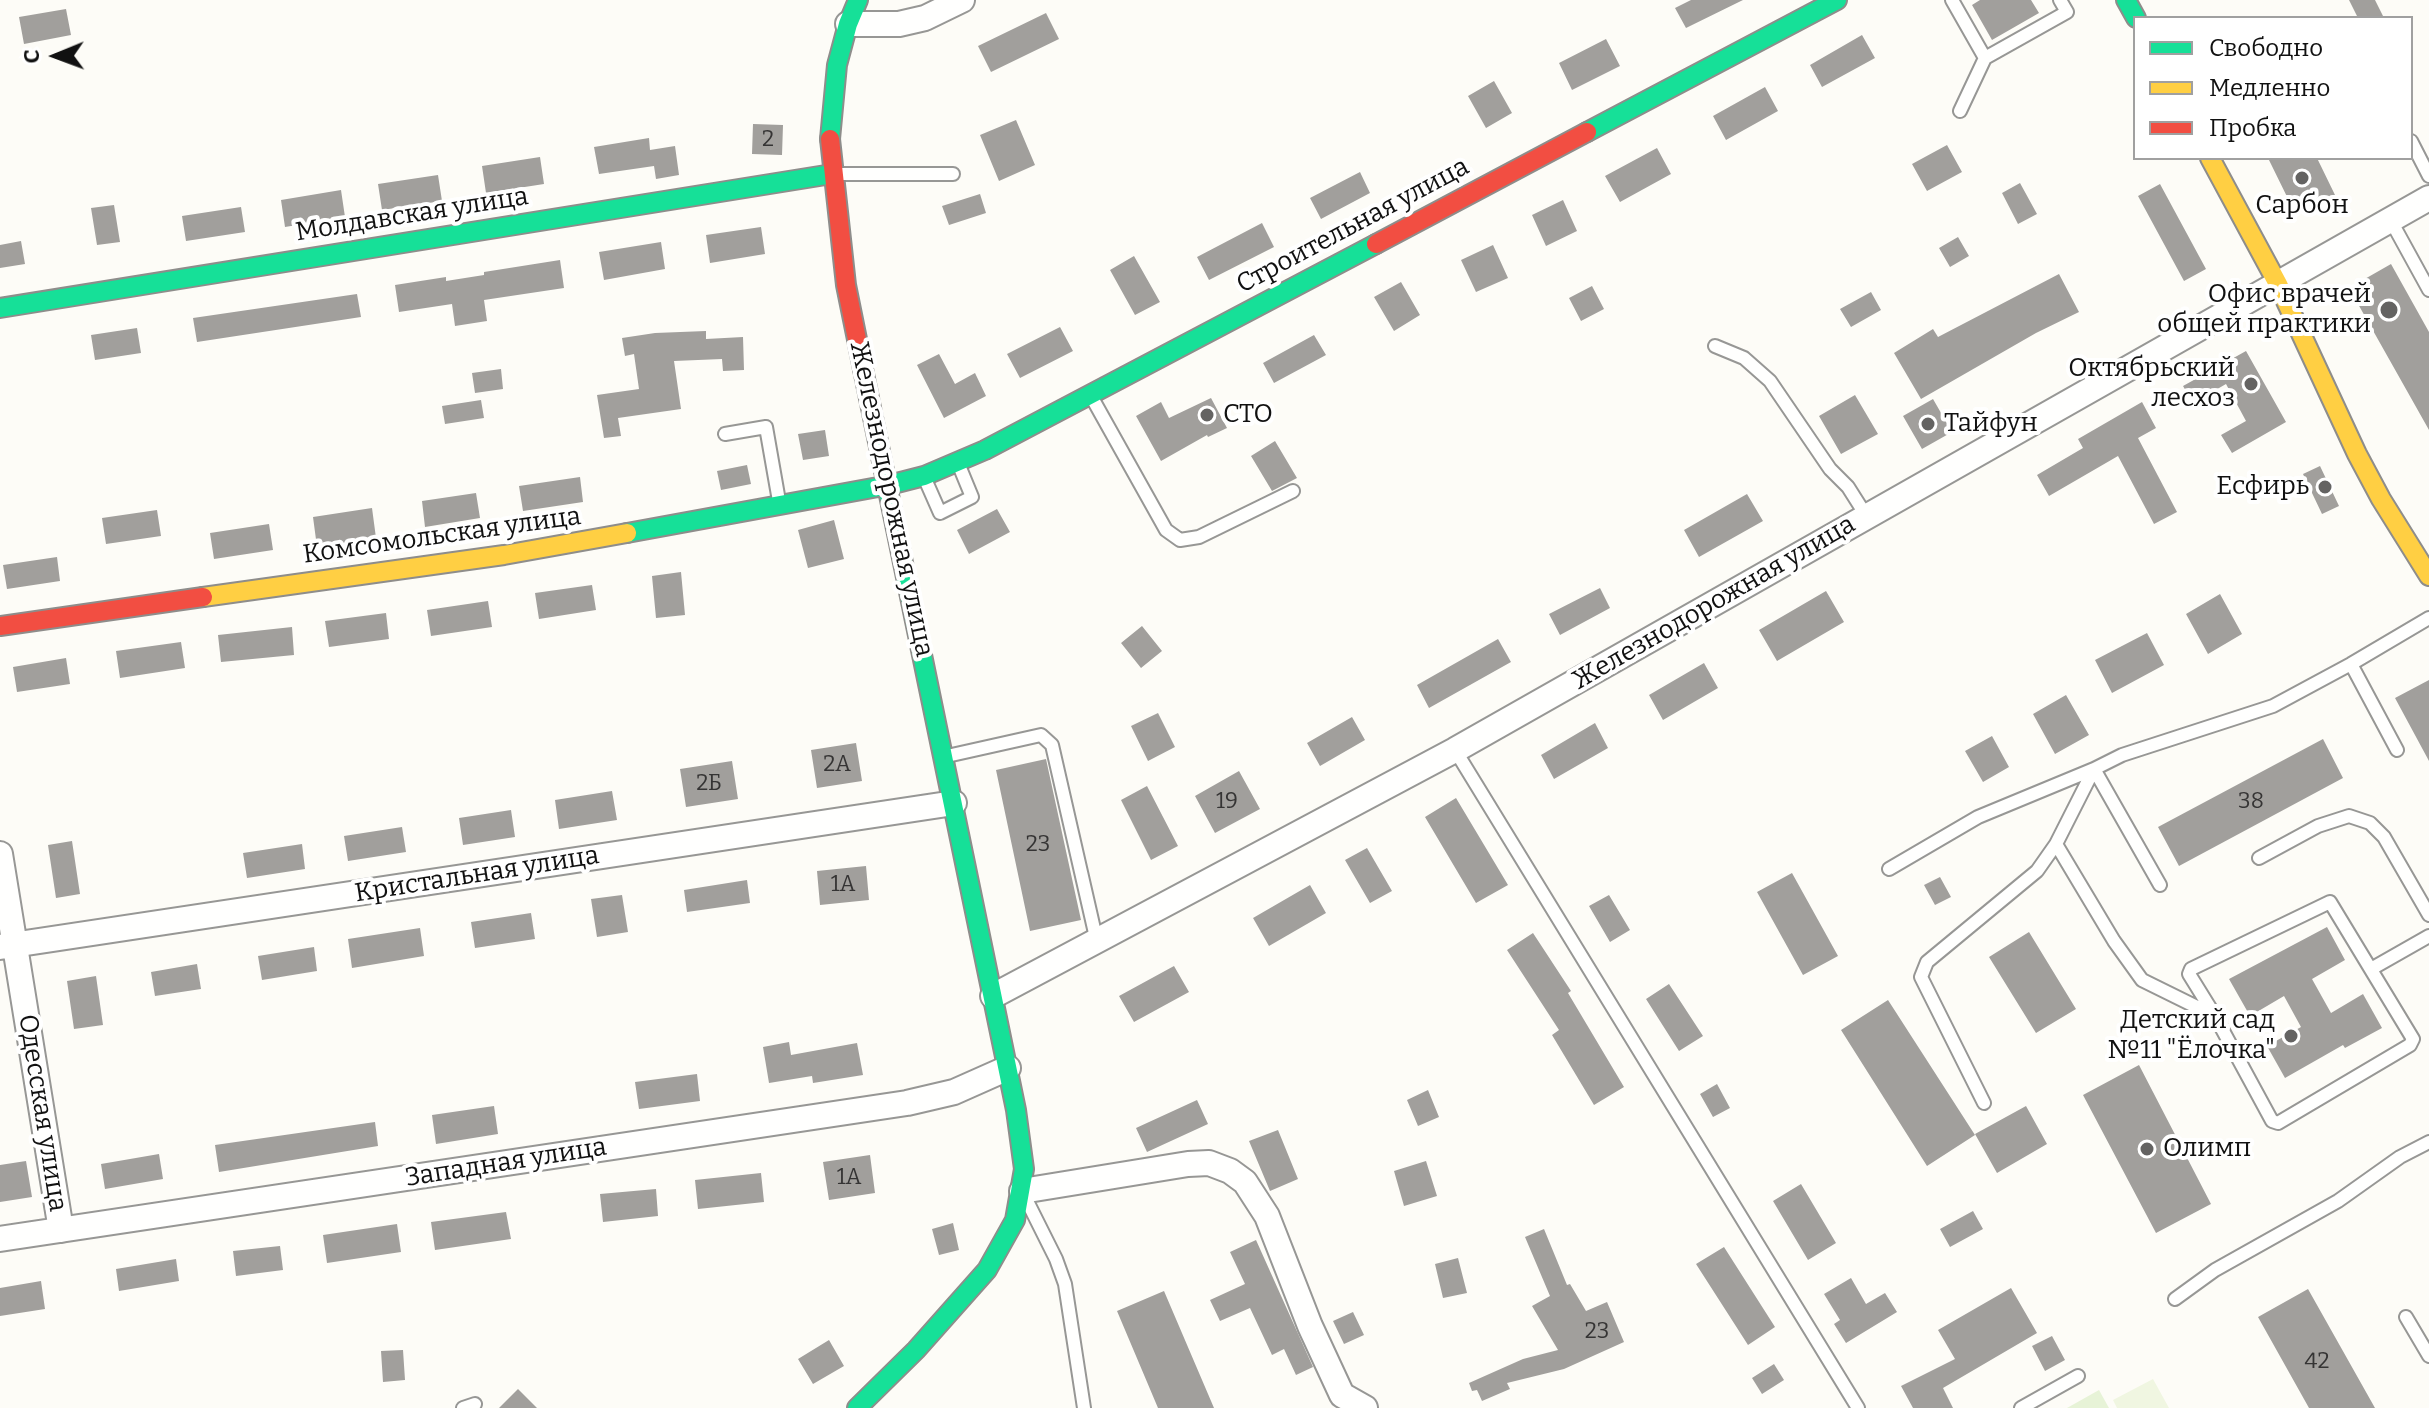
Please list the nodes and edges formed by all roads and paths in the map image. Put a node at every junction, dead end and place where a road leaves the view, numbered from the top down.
1 (858, 0) edge
2 (962, 0) edge
3 (1837, 0) edge
4 (1953, 0) edge
5 (2060, 0) edge
6 (848, 24) junction
7 (1985, 58) junction
8 (1960, 111) dead end
9 (2413, 145) edge
10 (2211, 160) edge
11 (832, 174) junction
12 (953, 174) dead end
13 (2429, 176) edge
14 (2429, 198) edge
15 (2390, 219) junction
16 (2278, 284) junction
17 (2429, 290) edge
18 (0, 308) edge
19 (1715, 346) dead end
20 (1090, 393) junction
21 (725, 434) dead end
22 (958, 462) junction
23 (924, 476) junction
24 (889, 485) junction
25 (1293, 491) dead end
26 (780, 505) junction
27 (1867, 517) junction
28 (2428, 574) edge
29 (2429, 618) edge
30 (0, 626) edge
31 (2351, 664) junction
32 (1455, 750) junction
33 (2397, 750) dead end
34 (944, 757) junction
35 (2094, 769) junction
36 (954, 803) junction
37 (2056, 844) junction
38 (0, 854) edge
39 (2259, 858) dead end
40 (1889, 869) dead end
41 (2160, 885) dead end
42 (2429, 915) edge
43 (2429, 936) edge
44 (1097, 942) junction
45 (7, 946) edge
46 (2371, 969) junction
47 (993, 996) junction
48 (2215, 1016) junction
49 (1008, 1068) junction
50 (1984, 1103) dead end
51 (2429, 1142) edge
52 (1022, 1191) junction
53 (61, 1230) junction
54 (0, 1239) edge
55 (2175, 1299) dead end
56 (2406, 1317) dead end
57 (2429, 1356) edge
58 (2078, 1376) dead end
59 (1343, 1401) edge
60 (857, 1408) edge
61 (1084, 1408) edge
62 (1365, 1408) edge
63 (1858, 1408) edge
64 (2021, 1408) edge

1 - 6 street, Железнодорожная улица
2 - 6 street
3 - 20 street, Строительная улица
4 - 7 lane
5 - 7 lane
6 - 11 street, Железнодорожная улица
7 - 8 lane
9 - 13 lane
10 - 16 street
11 - 12 lane
11 - 18 street, Молдавская улица
11 - 24 street, Железнодорожная улица
14 - 15 street, Железнодорожная улица
15 - 16 street, Железнодорожная улица
15 - 17 lane
16 - 27 street, Железнодорожная улица
16 - 28 street
19 - 27 lane
20 - 22 street, Строительная улица
20 - 25 lane
21 - 26 lane
22 - 23 street, Строительная улица
22 - 23 lane
23 - 24 street, Строительная улица
24 - 26 street, Комсомольская улица
24 - 34 street, Железнодорожная улица
26 - 30 street, Комсомольская улица
27 - 32 street, Железнодорожная улица
29 - 31 lane
31 - 33 lane
31 - 35 lane
32 - 44 street, Железнодорожная улица
32 - 63 lane
34 - 36 street, Железнодорожная улица
34 - 44 lane
35 - 37 lane
35 - 40 lane
35 - 41 lane
36 - 45 street, Кристальная улица
36 - 47 street, Железнодорожная улица
37 - 48 lane
37 - 50 lane
38 - 45 street, Одесская улица
39 - 42 lane
43 - 46 lane
44 - 47 street, Железнодорожная улица
45 - 53 street, Одесская улица
46 - 48 lane
46 - 48 lane
47 - 49 street, Железнодорожная улица
49 - 52 street, Железнодорожная улица
49 - 53 street, Западная улица
51 - 55 lane
52 - 59 street
52 - 60 street, Железнодорожная улица
52 - 61 lane
53 - 54 street, Западная улица
56 - 57 lane
58 - 64 lane
59 - 62 street

